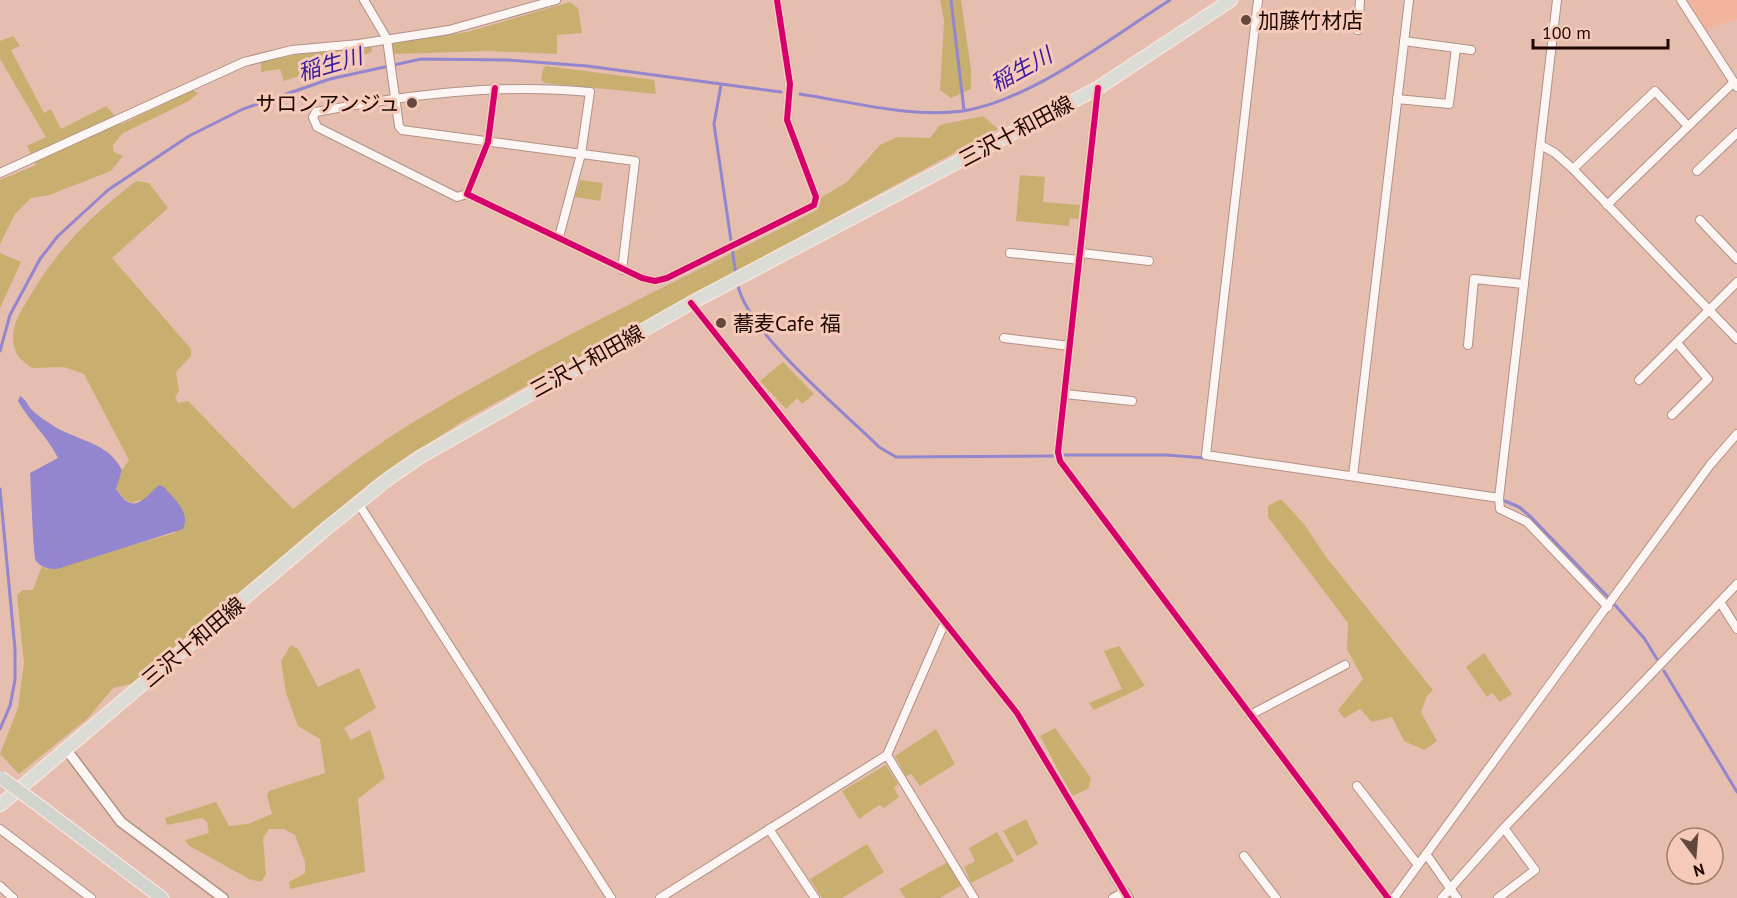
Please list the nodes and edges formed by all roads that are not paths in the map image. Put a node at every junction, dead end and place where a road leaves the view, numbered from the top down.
1 (364, 0) edge
2 (556, 0) edge
3 (777, 0) edge
4 (1231, 0) edge
5 (1258, 0) edge
6 (1360, 0) edge
7 (1409, 0) edge
8 (1557, 0) edge
9 (1681, 0) edge
10 (1358, 30) dead end
11 (387, 39) junction
12 (1404, 41) junction
13 (1456, 48) junction
14 (1471, 50) dead end
15 (1735, 85) edge
16 (495, 88) junction
17 (1098, 88) junction
18 (396, 97) junction
19 (1397, 99) junction
20 (1688, 125) junction
21 (1737, 133) edge
22 (488, 142) junction
23 (1541, 145) junction
24 (581, 154) junction
25 (1573, 169) junction
26 (1697, 171) dead end
27 (0, 173) edge
28 (467, 194) junction
29 (1607, 205) junction
30 (1700, 220) dead end
31 (559, 237) junction
32 (1010, 253) dead end
33 (1081, 257) junction
34 (1737, 259) edge
35 (1149, 261) dead end
36 (622, 270) junction
37 (1737, 282) edge
38 (1524, 284) junction
39 (692, 303) junction
40 (1709, 309) junction
41 (1004, 338) dead end
42 (1737, 339) edge
43 (1677, 343) junction
44 (1468, 345) dead end
45 (1070, 346) junction
46 (1639, 380) dead end
47 (1065, 394) junction
48 (1132, 401) dead end
49 (1672, 415) dead end
50 (1737, 434) edge
51 (1353, 476) junction
52 (1499, 498) junction
53 (358, 503) junction
54 (1737, 584) edge
55 (1720, 602) junction
56 (1608, 607) junction
57 (945, 622) junction
58 (1737, 629) edge
59 (1345, 665) dead end
60 (1250, 716) junction
61 (66, 749) junction
62 (887, 754) junction
63 (0, 777) edge
64 (1357, 786) dead end
65 (0, 805) edge
66 (1504, 828) junction
67 (769, 829) junction
68 (0, 830) edge
69 (1426, 854) junction
70 (1244, 856) dead end
71 (1418, 865) junction
72 (0, 886) edge
73 (1450, 888) junction
74 (1126, 895) edge
75 (13, 898) edge
76 (91, 898) edge
77 (162, 898) edge
78 (223, 898) edge
79 (611, 898) edge
80 (660, 898) edge
81 (815, 898) edge
82 (974, 898) edge
83 (1113, 898) edge
84 (1276, 898) edge
85 (1388, 898) edge
86 (1394, 898) edge
87 (1442, 898) edge
88 (1457, 898) edge
89 (1498, 898) edge

1 - 11 street
2 - 11 street
3 - 36 street
4 - 17 main road, 三沢十和田線
5 - 51 street
6 - 10 street
7 - 12 street
8 - 23 street
9 - 15 street
11 - 18 street
11 - 27 street
12 - 13 street
12 - 19 street
13 - 14 street
13 - 19 street
15 - 20 street
16 - 18 street
16 - 22 street
16 - 24 street
17 - 33 street
17 - 39 main road, 三沢十和田線
18 - 22 street
18 - 28 street
19 - 51 street
20 - 25 street
20 - 29 street
21 - 26 street
22 - 24 street
22 - 28 street
23 - 25 street
23 - 38 street
24 - 31 street
24 - 36 street
25 - 29 street
28 - 31 street
29 - 40 street
30 - 34 street
31 - 36 street
32 - 33 street
33 - 35 street
33 - 45 street
37 - 40 street
38 - 44 street
38 - 52 street
39 - 53 main road, 三沢十和田線
39 - 57 street
40 - 42 street
40 - 43 street
41 - 45 street
43 - 46 street
43 - 49 street
45 - 47 street
47 - 48 street
47 - 60 street
50 - 56 street
51 - 52 street
52 - 56 street
53 - 61 main road, 三沢十和田線
53 - 79 street
54 - 55 street
55 - 58 street
55 - 66 street
56 - 69 street
57 - 62 street
57 - 74 street
59 - 60 street
60 - 85 street
61 - 65 main road, 三沢十和田線
61 - 78 street
62 - 67 street
62 - 82 street
63 - 77 highway, bridge
64 - 71 street
66 - 73 street
66 - 89 street
67 - 80 street
67 - 81 street
68 - 76 street
69 - 71 street
69 - 73 street
70 - 84 street
71 - 86 street
72 - 75 street
73 - 87 street
73 - 88 street
74 - 83 street

